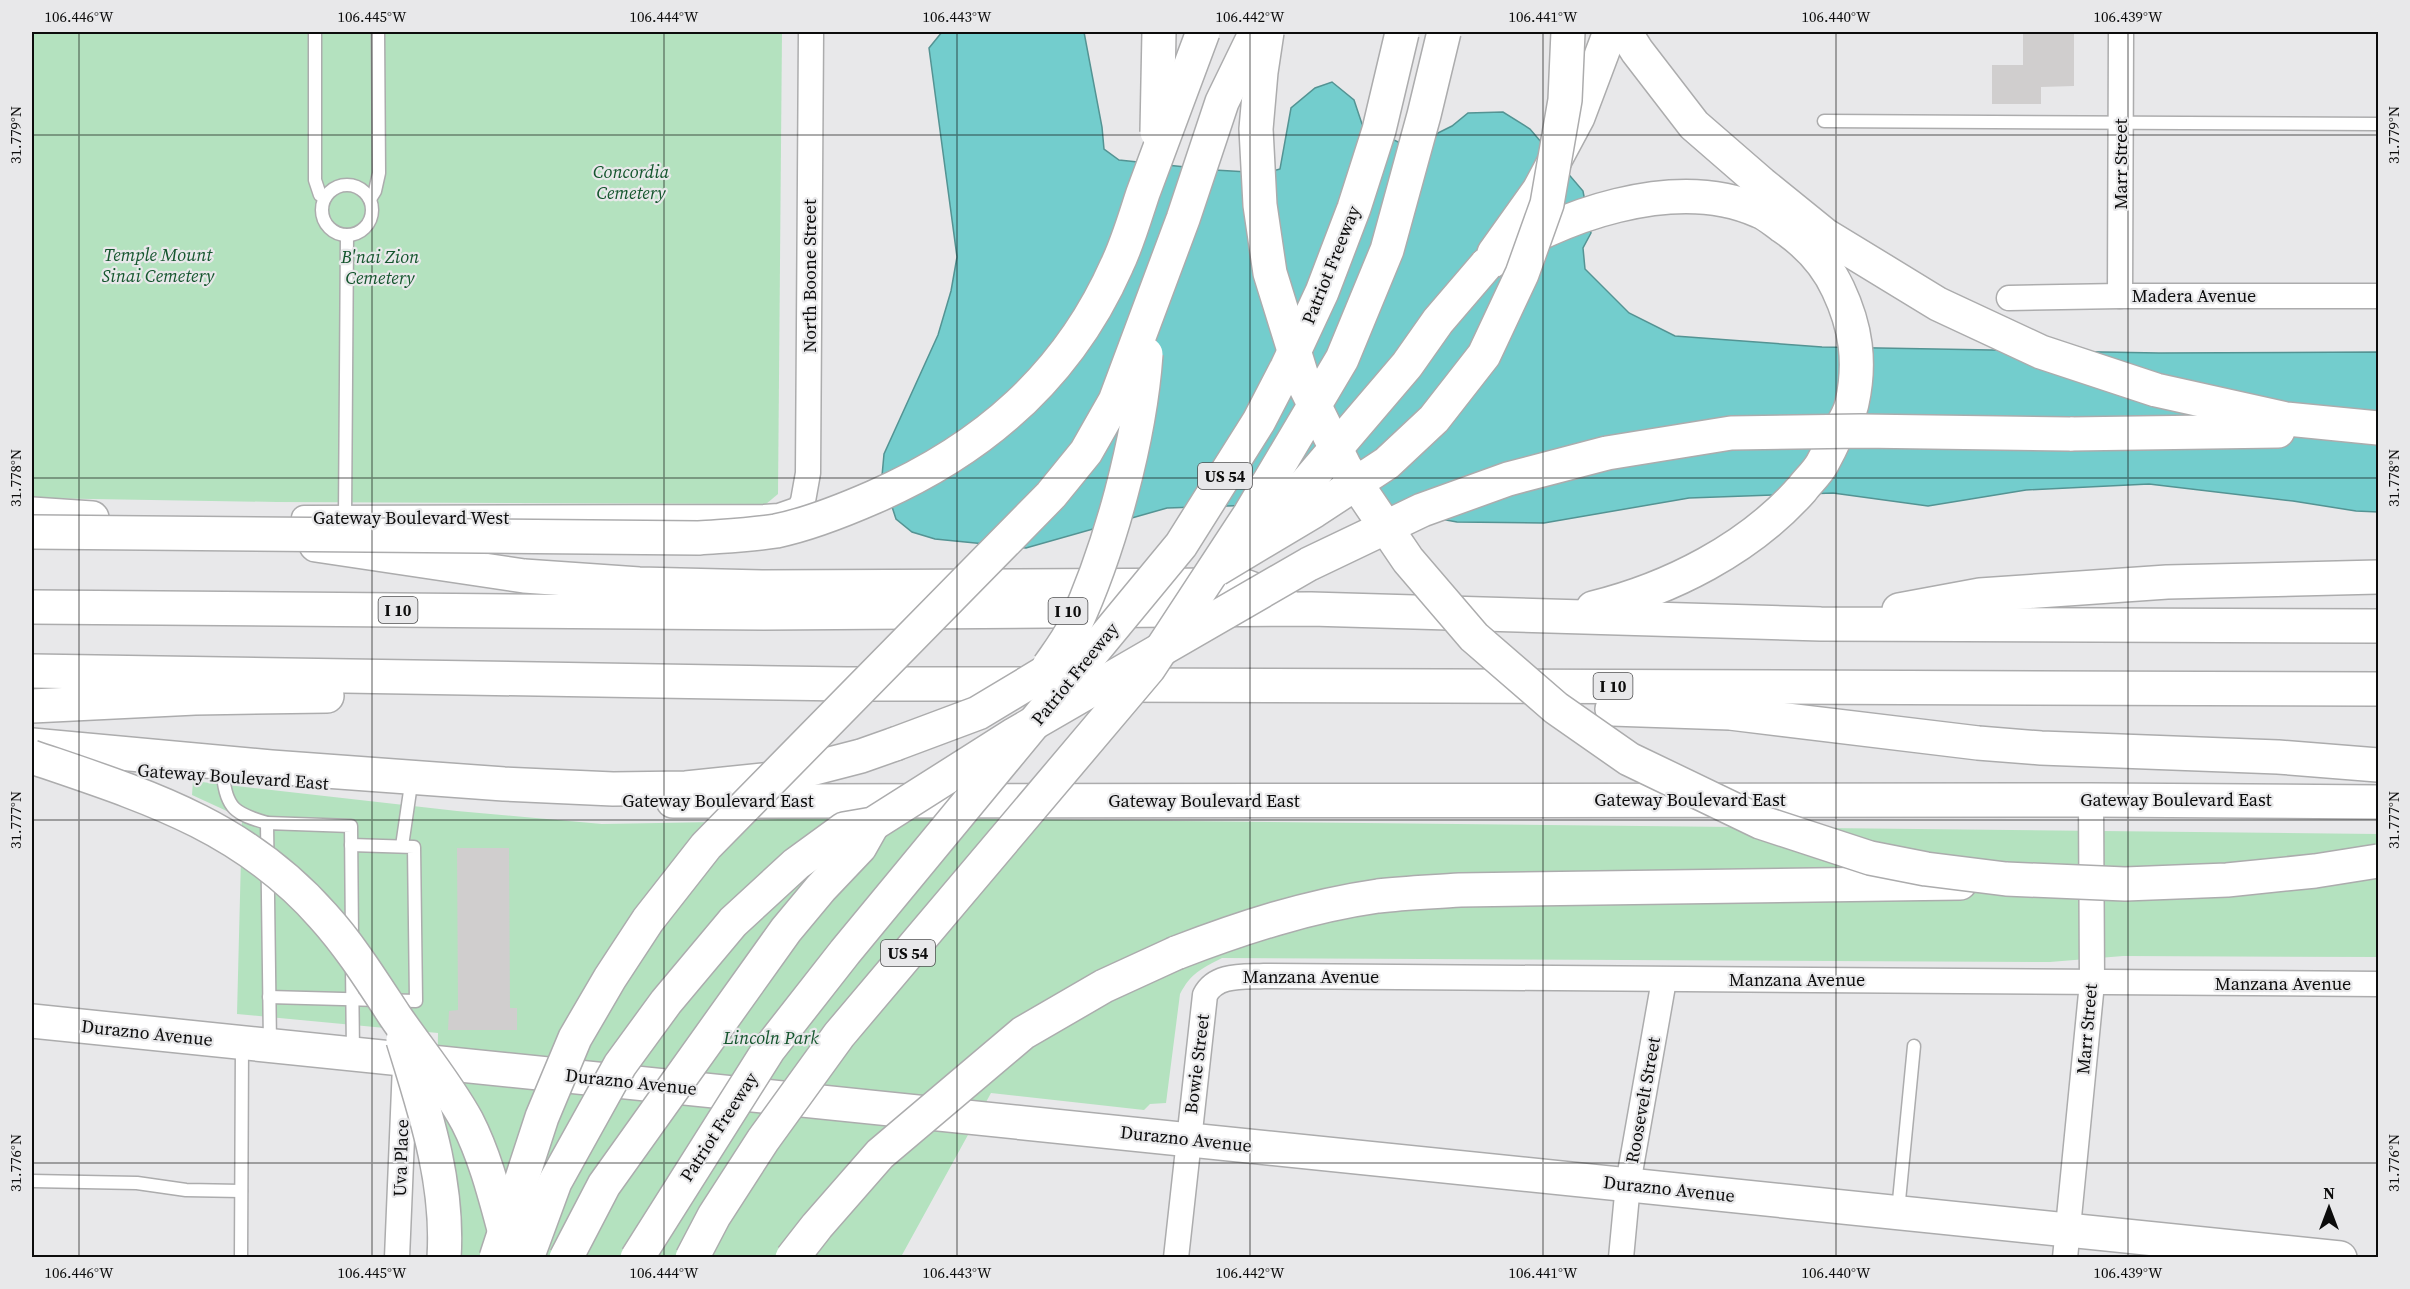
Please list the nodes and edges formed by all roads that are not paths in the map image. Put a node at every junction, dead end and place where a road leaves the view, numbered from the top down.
1 (315, 32) edge
2 (378, 32) edge
3 (811, 32) edge
4 (1159, 32) edge
5 (1203, 32) edge
6 (1256, 32) edge
7 (1268, 32) edge
8 (1402, 32) edge
9 (1444, 32) edge
10 (1568, 32) edge
11 (1610, 32) edge
12 (1625, 32) edge
13 (2121, 32) edge
14 (1824, 121) dead end
15 (2121, 123) junction
16 (2379, 124) edge
17 (325, 197) junction
18 (370, 200) junction
19 (347, 236) junction
20 (1486, 265) junction
21 (2120, 296) junction
22 (2379, 296) edge
23 (2008, 298) dead end
24 (2379, 429) edge
25 (790, 513) joint
26 (32, 514) edge
27 (345, 518) junction
28 (139, 519) junction
29 (32, 532) edge
30 (2379, 577) edge
31 (763, 600) junction
32 (32, 606) edge
33 (1557, 616) junction
34 (1821, 624) junction
35 (2379, 626) edge
36 (1149, 668) junction
37 (32, 671) edge
38 (640, 680) junction
39 (838, 683) junction
40 (2379, 689) edge
41 (32, 706) edge
42 (32, 745) edge
43 (32, 757) edge
44 (32, 762) edge
45 (2379, 765) edge
46 (223, 775) junction
47 (410, 791) junction
48 (2091, 800) junction
49 (2379, 802) edge
50 (267, 823) junction
51 (873, 824) junction
52 (351, 845) junction
53 (402, 846) junction
54 (928, 852) junction
55 (2379, 861) edge
56 (2060, 882) junction
57 (1664, 980) junction
58 (1216, 982) joint
59 (2092, 983) junction
60 (2379, 984) edge
61 (269, 997) junction
62 (352, 999) junction
63 (395, 1016) junction
64 (32, 1021) edge
65 (256, 1044) junction
66 (1914, 1046) dead end
67 (353, 1054) junction
68 (405, 1059) junction
69 (1188, 1139) junction
70 (32, 1180) edge
71 (1628, 1185) junction
72 (241, 1191) junction
73 (1898, 1213) junction
74 (2066, 1244) edge
75 (241, 1257) edge
76 (397, 1257) edge
77 (444, 1257) edge
78 (496, 1257) edge
79 (510, 1257) edge
80 (527, 1257) edge
81 (566, 1257) edge
82 (637, 1257) edge
83 (692, 1257) edge
84 (792, 1257) edge
85 (1176, 1257) edge
86 (1621, 1257) edge
87 (2340, 1257) edge

1 - 17 lane
2 - 18 lane
3 - 25 street, North Boone Street
4 - 54 main road, bridge
5 - 29 main road, bridge
6 - 78 main road, bridge
7 - 56 main road, bridge
8 - 54 main road, Patriot Freeway / US 54, bridge
9 - 36 main road, US 54, bridge
10 - 42 main road, bridge
11 - 20 main road, bridge
12 - 24 main road
13 - 15 street, Marr Street
14 - 15 lane
15 - 16 lane
15 - 21 street, Marr Street
17 - 18 lane
17 - 19 lane
18 - 19 lane
19 - 27 lane
20 - 33 main road, bridge
20 - 36 main road, bridge
21 - 22 street, Madera Avenue
21 - 23 street, Madera Avenue
24 - 51 main road, bridge
25 - 27 street, Gateway Boulevard West
26 - 28 main road, Gateway Boulevard West
27 - 28 street, Gateway Boulevard West
28 - 31 main road
30 - 34 main road
31 - 32 main road, I 10
31 - 33 main road, I 10
33 - 34 main road, I 10
34 - 35 main road, I 10
36 - 83 main road, US 54, bridge
37 - 38 main road, I 10
38 - 39 main road, I 10
38 - 41 main road
39 - 40 main road, I 10
39 - 45 main road
43 - 63 main road, bridge
44 - 46 main road, Gateway Boulevard East
46 - 47 main road, Gateway Boulevard East
46 - 50 lane
47 - 48 main road, Gateway Boulevard East
47 - 53 lane
48 - 49 main road, Gateway Boulevard East
48 - 59 street, Marr Street
50 - 52 lane
50 - 61 lane
51 - 80 main road, bridge
51 - 81 main road, bridge
52 - 53 lane
52 - 62 lane
53 - 62 lane
54 - 82 main road, Patriot Freeway / US 54, bridge
55 - 56 main road, bridge
56 - 84 main road, bridge
57 - 58 street, Manzana Avenue
57 - 59 street, Manzana Avenue
57 - 71 street, Roosevelt Street
58 - 69 street, Bowie Street
59 - 60 street, Manzana Avenue
59 - 74 street, Marr Street
61 - 62 lane
61 - 65 lane
62 - 67 lane
63 - 77 main road, bridge
63 - 79 main road, bridge
64 - 65 main road, Durazno Avenue
65 - 67 main road, Durazno Avenue
65 - 72 lane
66 - 73 lane
67 - 68 main road, Durazno Avenue
68 - 69 main road, Durazno Avenue
68 - 76 street, Uva Place
69 - 71 main road, Durazno Avenue
69 - 85 street, Bowie Street
70 - 72 lane
71 - 73 main road, Durazno Avenue
71 - 86 street, Roosevelt Street
72 - 75 lane
73 - 74 main road, Durazno Avenue
74 - 87 main road, Durazno Avenue

